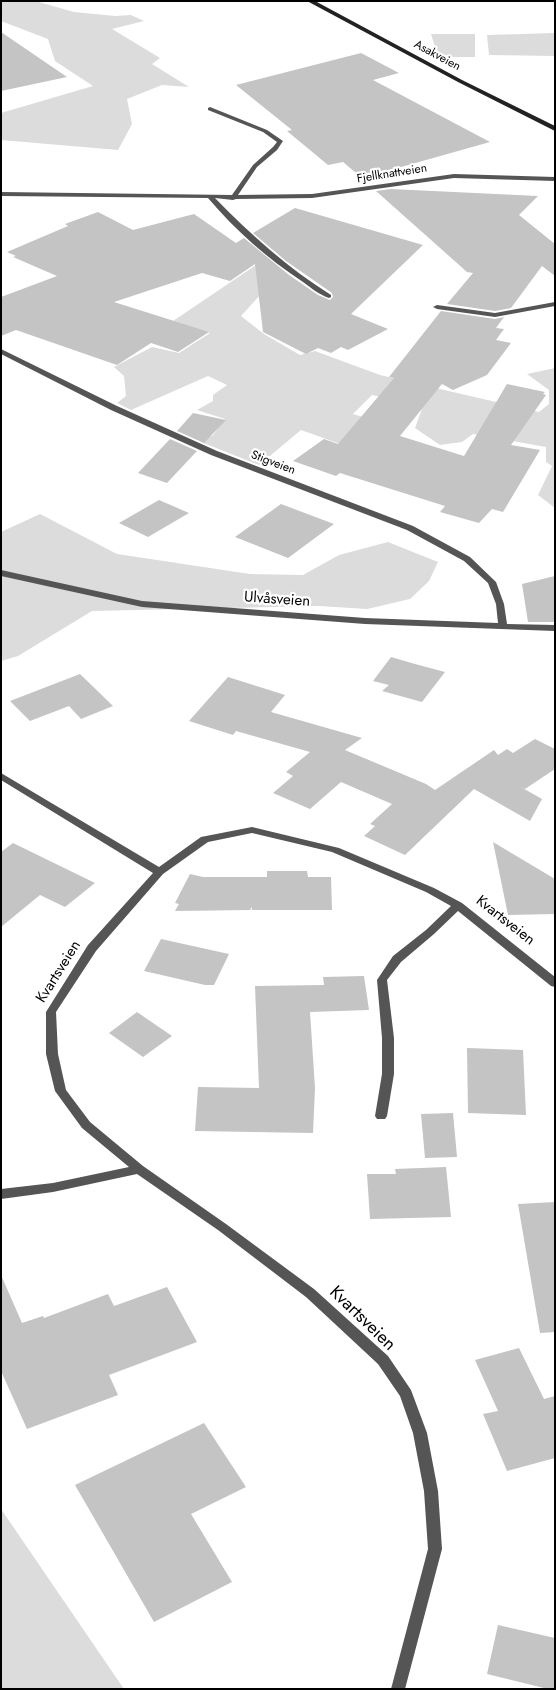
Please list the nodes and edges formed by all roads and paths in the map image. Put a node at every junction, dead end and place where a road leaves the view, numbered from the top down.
1 (310, 1) edge
2 (210, 109) dead end
3 (555, 129) edge
4 (555, 179) edge
5 (1, 194) edge
6 (211, 198) junction
7 (232, 198) junction
8 (329, 296) dead end
9 (555, 304) edge
10 (437, 307) dead end
11 (1, 351) edge
12 (1, 572) edge
13 (503, 626) junction
14 (555, 628) edge
15 (1, 776) edge
16 (159, 872) junction
17 (458, 905) junction
18 (555, 983) edge
19 (381, 1116) dead end
20 (139, 1169) junction
21 (1, 1194) edge
22 (398, 1689) edge

1 - 3 main road, Asakveien
2 - 7 street
4 - 7 street, Fjellknattveien
5 - 6 street, Fjellknattveien
6 - 7 street, Fjellknattveien
6 - 8 street
9 - 10 street
11 - 13 street, Stigveien
12 - 13 street, Ulvåsveien
13 - 14 street, Ulvåsveien
15 - 16 street
16 - 17 street, Kvartsveien
16 - 20 street, Kvartsveien
17 - 18 street, Kvartsveien
17 - 19 street, Kvartsveien
20 - 21 street
20 - 22 street, Kvartsveien

